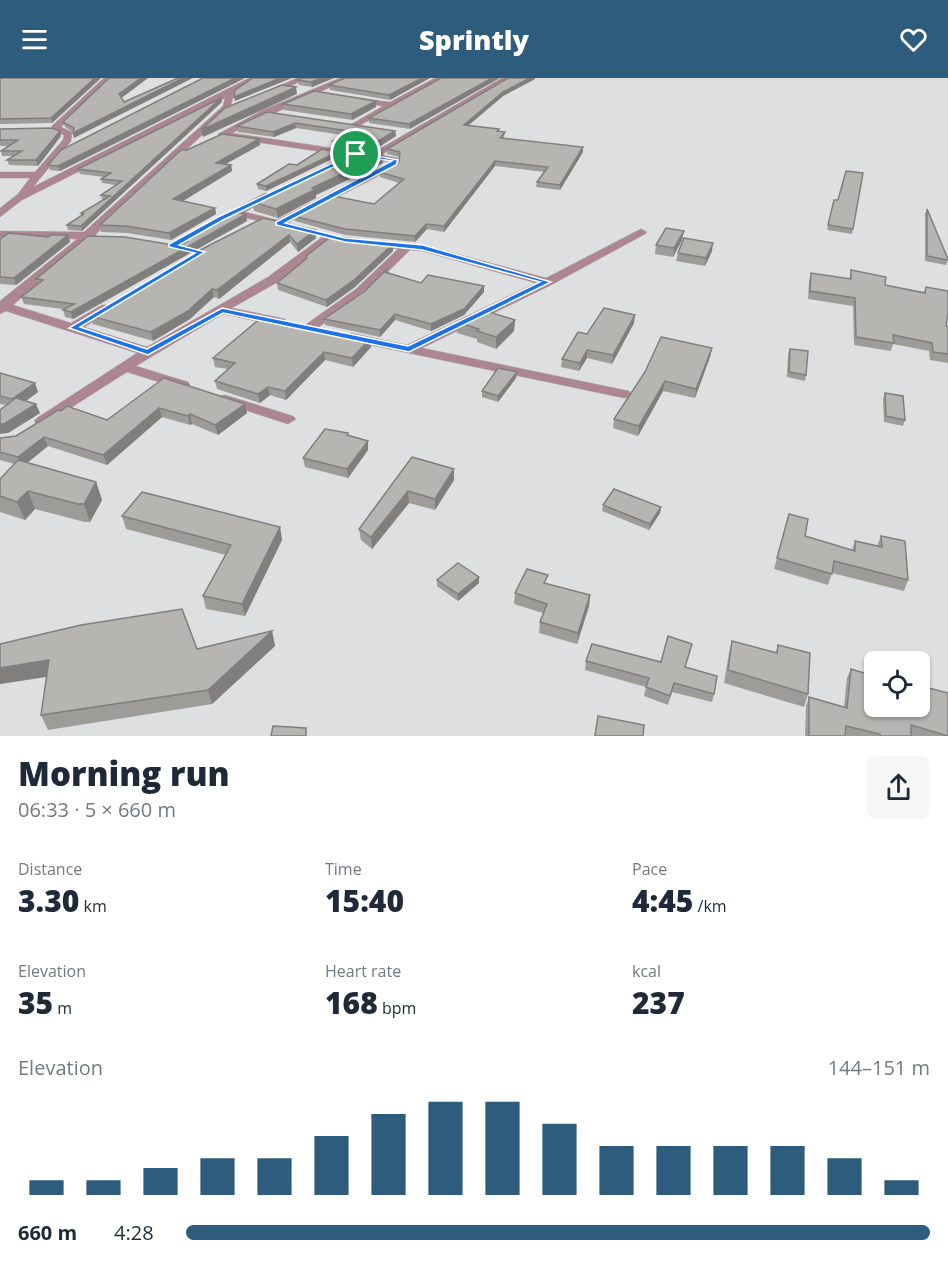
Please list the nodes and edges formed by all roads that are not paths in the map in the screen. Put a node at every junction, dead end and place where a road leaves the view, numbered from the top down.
1 (108, 78) edge
2 (254, 78) edge
3 (304, 78) edge
4 (346, 78) edge
5 (441, 78) edge
6 (507, 78) edge
7 (283, 87) junction
8 (230, 92) junction
9 (311, 93) junction
10 (262, 95) edge
11 (334, 96) edge
12 (346, 98) edge
13 (241, 104) edge
14 (392, 105) junction
15 (221, 112) junction
16 (266, 112) junction
17 (288, 115) edge
18 (343, 124) edge
19 (354, 125) junction
20 (366, 127) edge
21 (55, 128) junction
22 (44, 129) edge
23 (400, 132) dead end
24 (223, 134) junction
25 (412, 134) junction
26 (212, 138) edge
27 (76, 143) edge
28 (202, 143) edge
29 (55, 154) junction
30 (356, 154) junction
31 (373, 156) junction
32 (170, 158) junction
33 (335, 164) edge
34 (0, 175) edge
35 (36, 175) junction
36 (275, 192) edge
37 (18, 198) junction
38 (235, 212) junction
39 (0, 214) edge
40 (262, 219) junction
41 (278, 224) junction
42 (298, 229) edge
43 (242, 230) edge
44 (641, 232) dead end
45 (0, 234) edge
46 (87, 236) junction
47 (107, 237) edge
48 (345, 240) edge
49 (363, 242) edge
50 (408, 246) junction
51 (192, 250) edge
52 (547, 282) junction
53 (122, 298) edge
54 (2, 307) edge
55 (222, 310) junction
56 (73, 328) junction
57 (308, 328) junction
58 (409, 349) junction
59 (148, 352) junction
60 (126, 367) junction
61 (624, 394) dead end
62 (288, 419) dead end
63 (32, 428) edge

1 - 21 street
2 - 8 street
3 - 7 street
4 - 9 street
5 - 14 street
6 - 25 street
7 - 9 street
7 - 10 street
8 - 15 street
8 - 37 street
9 - 11 street
9 - 16 street
12 - 14 street
13 - 15 street
14 - 19 street
15 - 32 street
16 - 17 street
16 - 24 street
18 - 19 street
19 - 20 street
21 - 22 street
21 - 29 street
23 - 25 street
24 - 26 street
24 - 30 street
25 - 31 street
27 - 29 street
28 - 32 street
29 - 35 street
30 - 31 street
30 - 33 street
31 - 41 street
32 - 46 street
34 - 35 street
35 - 37 street
36 - 38 street
37 - 39 street
38 - 40 street
38 - 51 street
40 - 41 street
40 - 43 street
41 - 42 street
44 - 52 street
45 - 46 street
46 - 47 street
46 - 54 street
48 - 55 street
49 - 50 street
50 - 52 street
50 - 57 street
52 - 58 street
53 - 56 street
54 - 56 street
55 - 57 street
55 - 59 street
56 - 59 street
57 - 58 street
58 - 61 street
59 - 60 street
60 - 62 street
60 - 63 street

